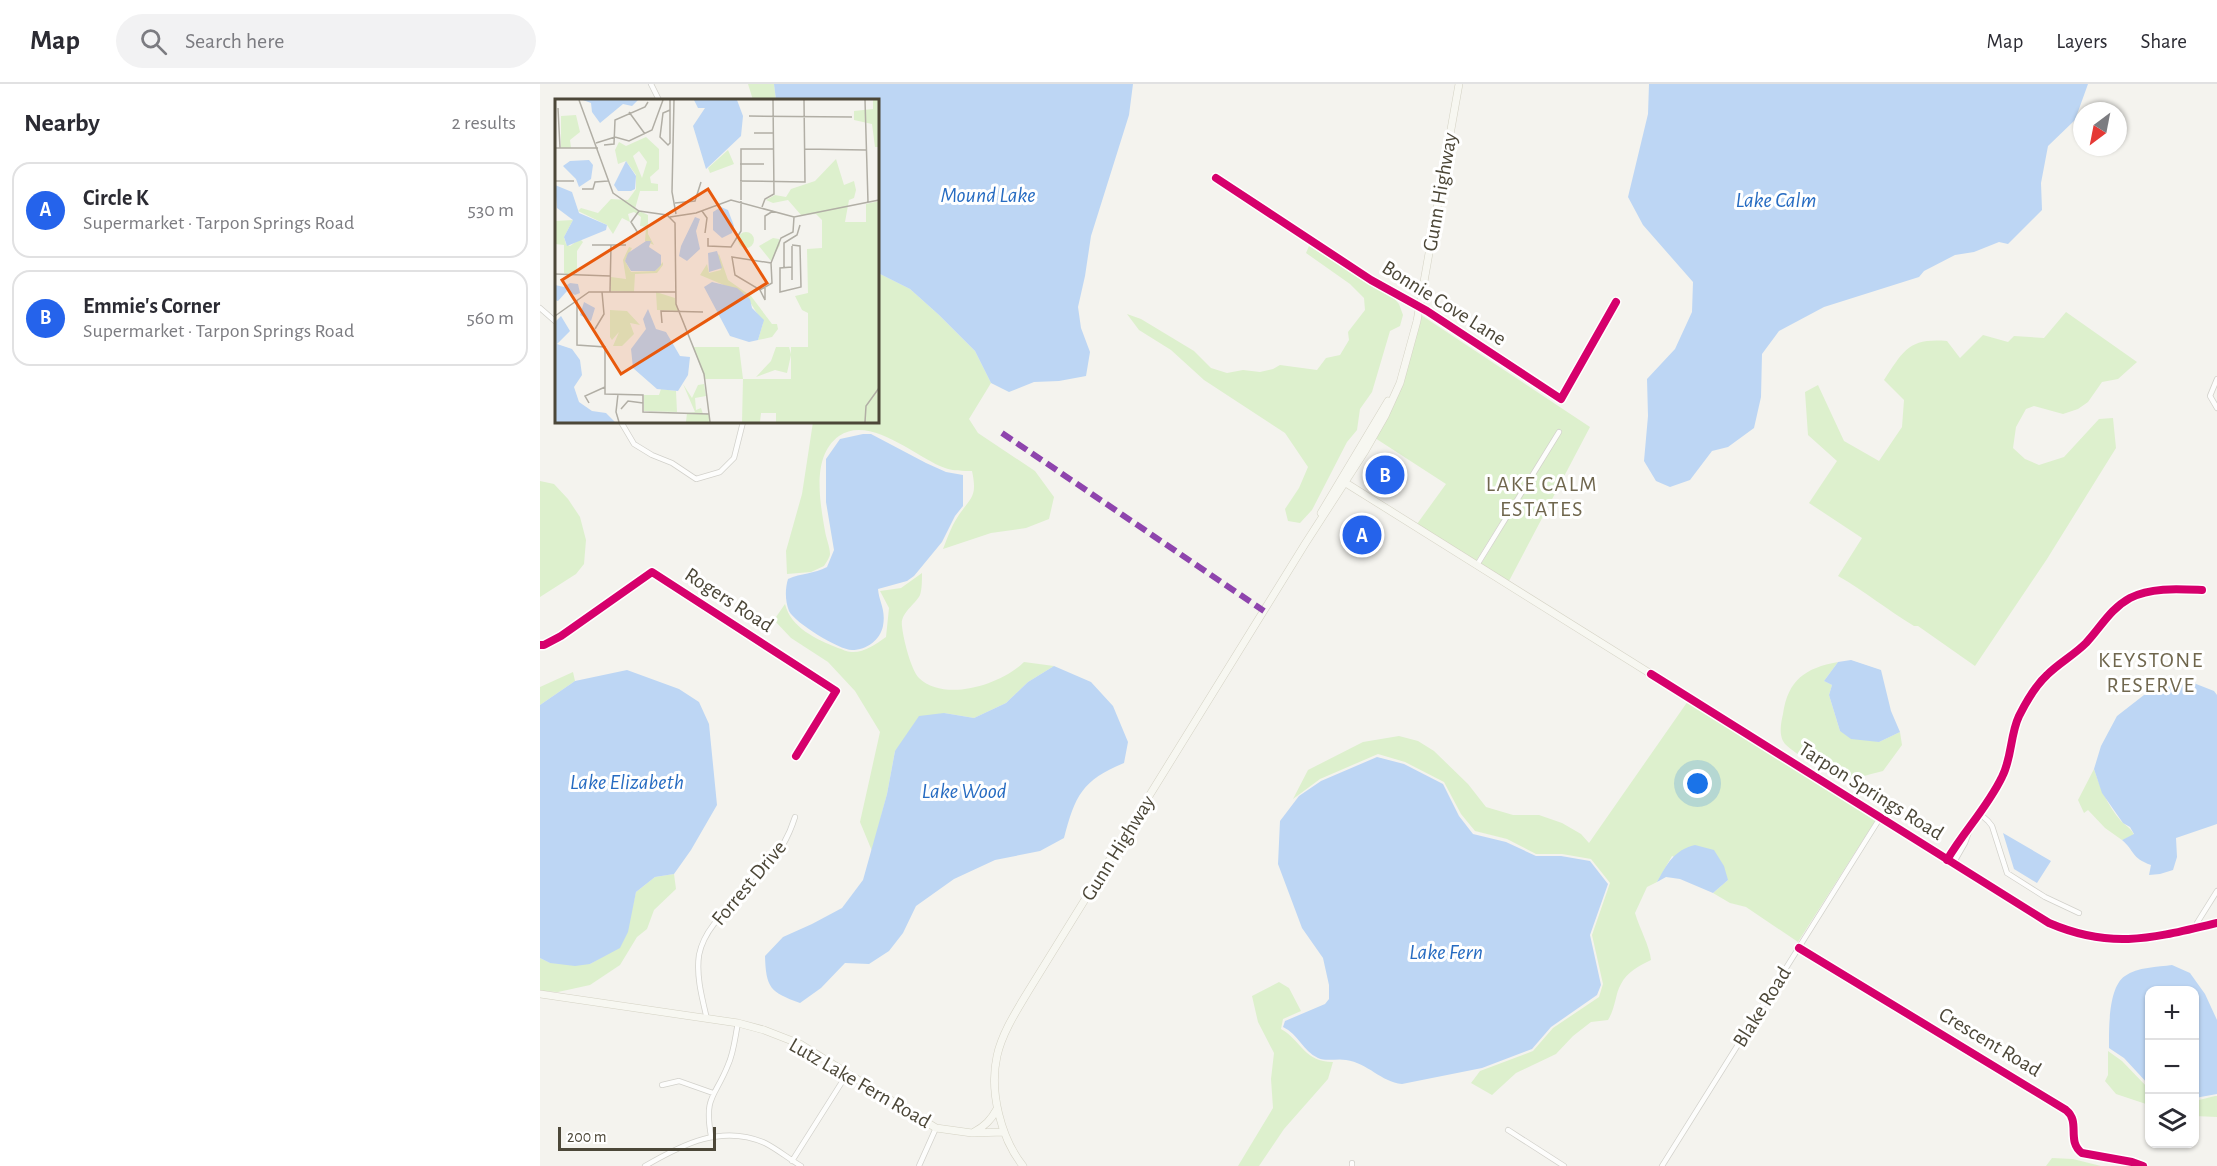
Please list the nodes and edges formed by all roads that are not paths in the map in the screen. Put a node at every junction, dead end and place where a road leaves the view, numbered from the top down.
1 (651, 84) edge
2 (1459, 84) edge
3 (658, 99) edge
4 (1215, 178) dead end
5 (1616, 302) dead end
6 (1419, 306) junction
7 (540, 308) edge
8 (555, 321) edge
9 (2217, 379) edge
10 (2217, 408) edge
11 (622, 423) edge
12 (743, 423) edge
13 (1559, 432) dead end
14 (1343, 481) junction
15 (1477, 565) junction
16 (2202, 590) dead end
17 (540, 645) edge
18 (795, 756) dead end
19 (1980, 814) junction
20 (795, 817) dead end
21 (1880, 818) junction
22 (1971, 828) junction
23 (1959, 839) junction
24 (1965, 843) junction
25 (1950, 862) junction
26 (2217, 891) edge
27 (2079, 913) dead end
28 (2217, 923) edge
29 (2196, 928) junction
30 (1799, 948) junction
31 (540, 994) edge
32 (707, 1018) junction
33 (738, 1023) junction
34 (847, 1074) junction
35 (663, 1085) dead end
36 (713, 1093) junction
37 (997, 1109) junction
38 (936, 1128) junction
39 (1508, 1130) dead end
40 (1004, 1132) junction
41 (972, 1133) junction
42 (711, 1136) junction
43 (792, 1161) junction
44 (645, 1166) edge
45 (801, 1166) edge
46 (919, 1166) edge
47 (1023, 1166) edge
48 (1564, 1166) edge
49 (1662, 1166) edge
50 (2143, 1166) edge

1 - 3 street
2 - 6 main road, Gunn Highway
4 - 6 street, Bonnie Cove Lane
5 - 6 street, Bonnie Cove Lane
6 - 14 main road, Gunn Highway
7 - 8 street
9 - 10 street
11 - 12 street
13 - 15 street
14 - 15 main road, Tarpon Springs Road
14 - 37 main road, Gunn Highway
15 - 21 main road, Tarpon Springs Road
16 - 19 street
17 - 18 street, Rogers Road
19 - 22 street
19 - 27 street
20 - 32 street, Forrest Drive
21 - 25 main road, Tarpon Springs Road
21 - 30 street, Blake Road
22 - 23 street
22 - 24 street
23 - 24 street
23 - 25 street
24 - 25 street
25 - 29 main road, Tarpon Springs Road
26 - 29 street
28 - 29 main road, Tarpon Springs Road
30 - 49 street, Blake Road
30 - 50 street, Crescent Road
31 - 32 main road, Lutz Lake Fern Road
32 - 33 main road, Lutz Lake Fern Road
33 - 34 main road, Lutz Lake Fern Road
33 - 36 street
34 - 38 main road, Lutz Lake Fern Road
34 - 43 street
35 - 36 street
36 - 42 street
37 - 40 main road, Gunn Highway
37 - 41 main road
38 - 41 main road, Lutz Lake Fern Road
38 - 46 street
39 - 48 street
40 - 41 main road, Lutz Lake Fern Road
40 - 47 main road, Gunn Highway
42 - 43 street
42 - 44 street
43 - 45 street

